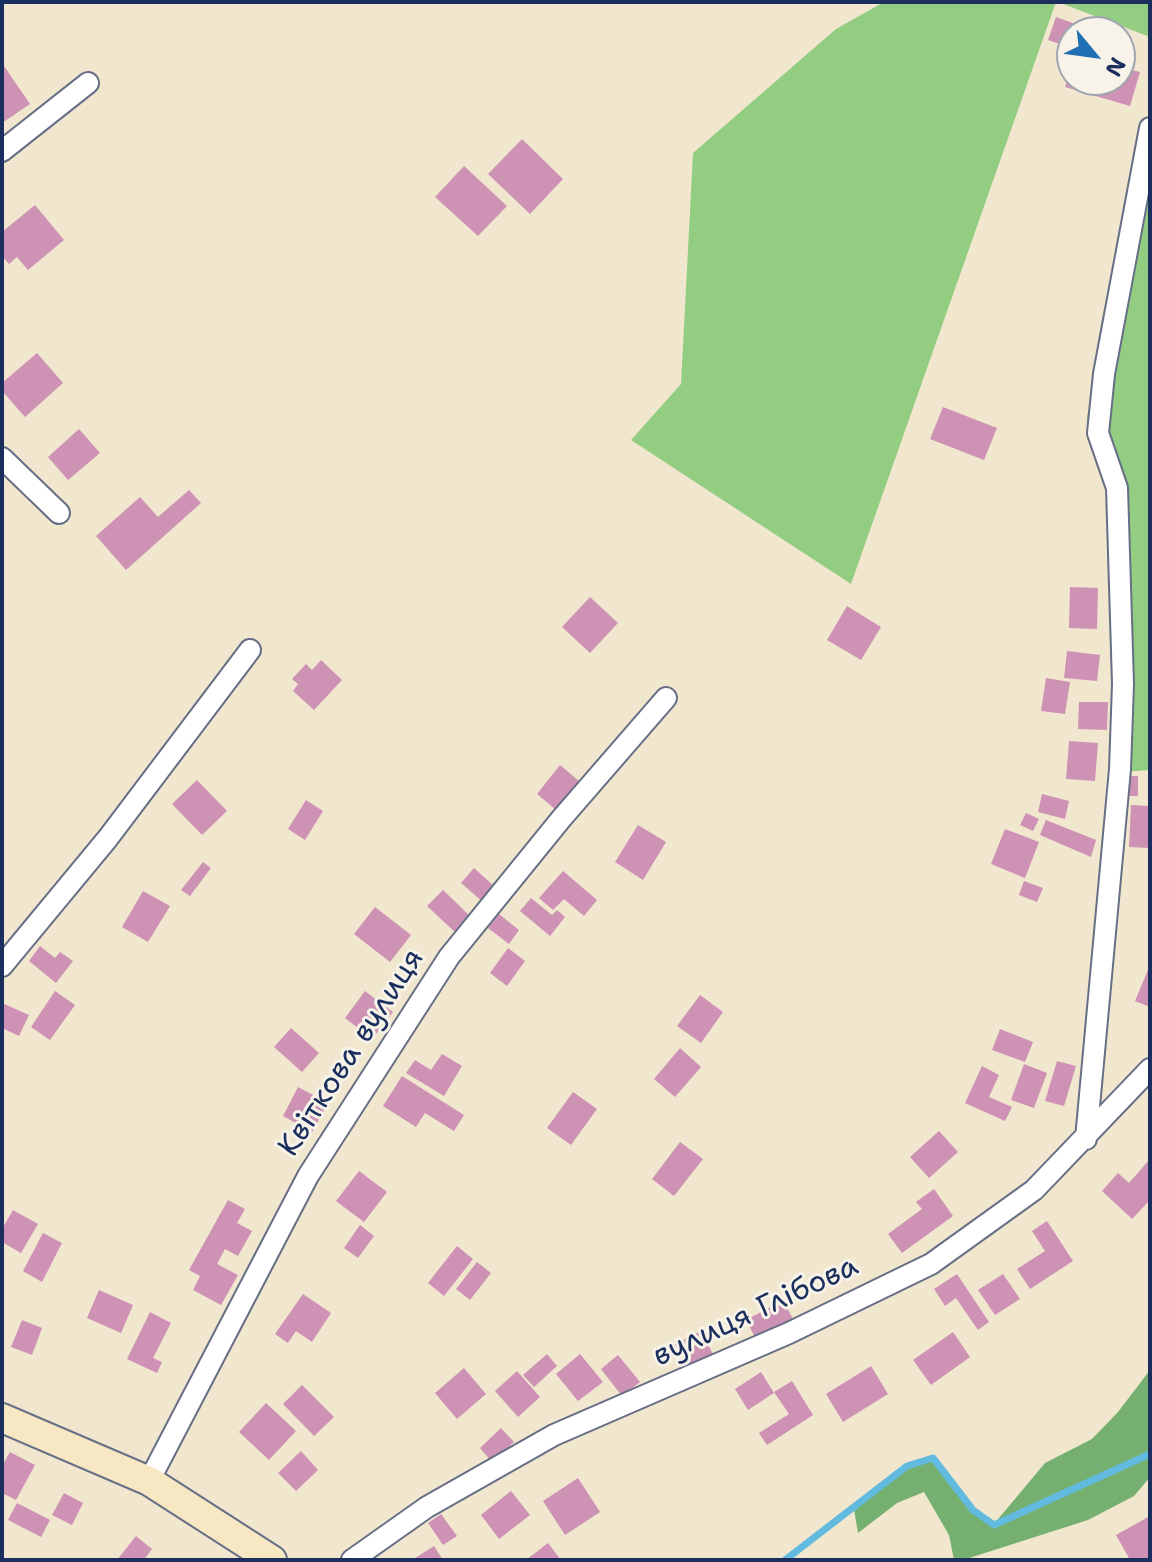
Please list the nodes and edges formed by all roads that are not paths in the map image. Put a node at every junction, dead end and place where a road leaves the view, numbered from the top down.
1 (88, 83) dead end
2 (1150, 128) edge
3 (2, 151) edge
4 (2, 458) edge
5 (59, 513) dead end
6 (250, 650) dead end
7 (666, 698) dead end
8 (2, 966) edge
9 (1150, 1069) edge
10 (1086, 1139) junction
11 (2, 1418) edge
12 (149, 1481) junction
13 (260, 1557) edge
14 (352, 1560) edge

1 - 3 street
2 - 10 street
4 - 5 street
6 - 8 street
7 - 12 street, Квіткова вулиця
9 - 10 street, вулиця Глібова
10 - 14 street, вулиця Глібова
11 - 12 main road
12 - 13 main road

